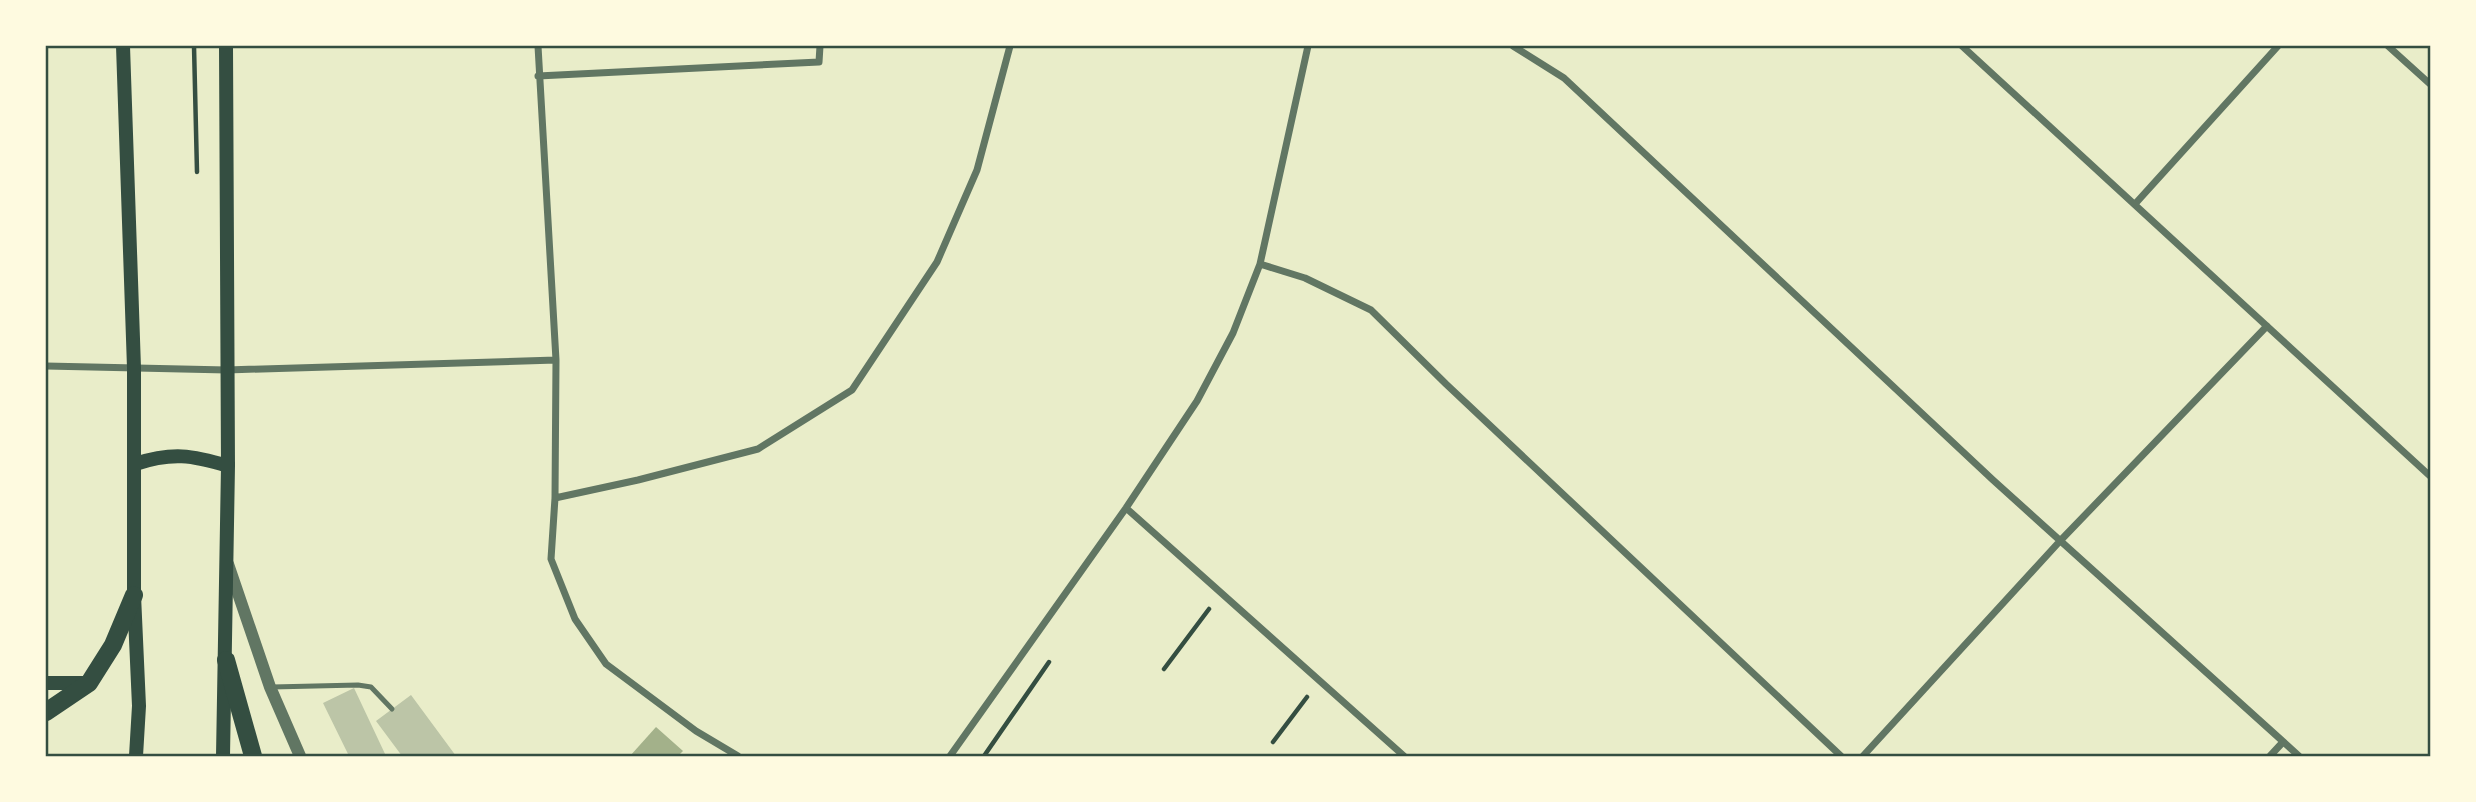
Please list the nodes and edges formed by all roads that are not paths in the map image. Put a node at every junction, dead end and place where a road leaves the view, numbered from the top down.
1 (123, 46) edge
2 (226, 46) edge
3 (538, 46) edge
4 (820, 46) edge
5 (1010, 46) edge
6 (1308, 46) edge
7 (1513, 46) edge
8 (1962, 46) edge
9 (2278, 46) edge
10 (2388, 46) edge
11 (538, 76) junction
12 (2431, 84) edge
13 (2135, 204) junction
14 (1260, 264) junction
15 (2267, 326) junction
16 (556, 360) junction
17 (46, 366) edge
18 (134, 368) junction
19 (227, 370) junction
20 (135, 464) junction
21 (228, 466) junction
22 (2431, 476) edge
23 (555, 498) junction
24 (1126, 508) junction
25 (2060, 541) junction
26 (227, 561) junction
27 (134, 595) junction
28 (226, 660) junction
29 (46, 683) edge
30 (89, 683) junction
31 (270, 687) junction
32 (392, 709) dead end
33 (46, 712) edge
34 (2283, 742) junction
35 (136, 757) edge
36 (223, 757) edge
37 (253, 757) edge
38 (300, 757) edge
39 (738, 757) edge
40 (950, 757) edge
41 (1404, 757) edge
42 (1841, 757) edge
43 (1863, 757) edge
44 (2270, 757) edge
45 (2299, 757) edge

1 - 18 main road
2 - 19 main road
3 - 11 street
4 - 11 street
5 - 23 street
6 - 14 street
7 - 25 street
8 - 13 street
9 - 13 street
10 - 12 street
11 - 16 street
13 - 15 street
14 - 24 street
14 - 42 street
15 - 22 street
15 - 25 street
16 - 19 street
16 - 23 street
17 - 18 street
18 - 19 street
18 - 20 main road
19 - 21 main road
20 - 21 main road
20 - 27 main road
21 - 26 main road
23 - 39 street
24 - 40 street
24 - 41 street
25 - 34 street
25 - 43 street
26 - 28 main road
26 - 31 street
27 - 30 main road
27 - 35 main road
28 - 36 main road
28 - 37 main road
29 - 30 main road
30 - 33 main road
31 - 32 lane
31 - 38 street
34 - 44 street
34 - 45 street

